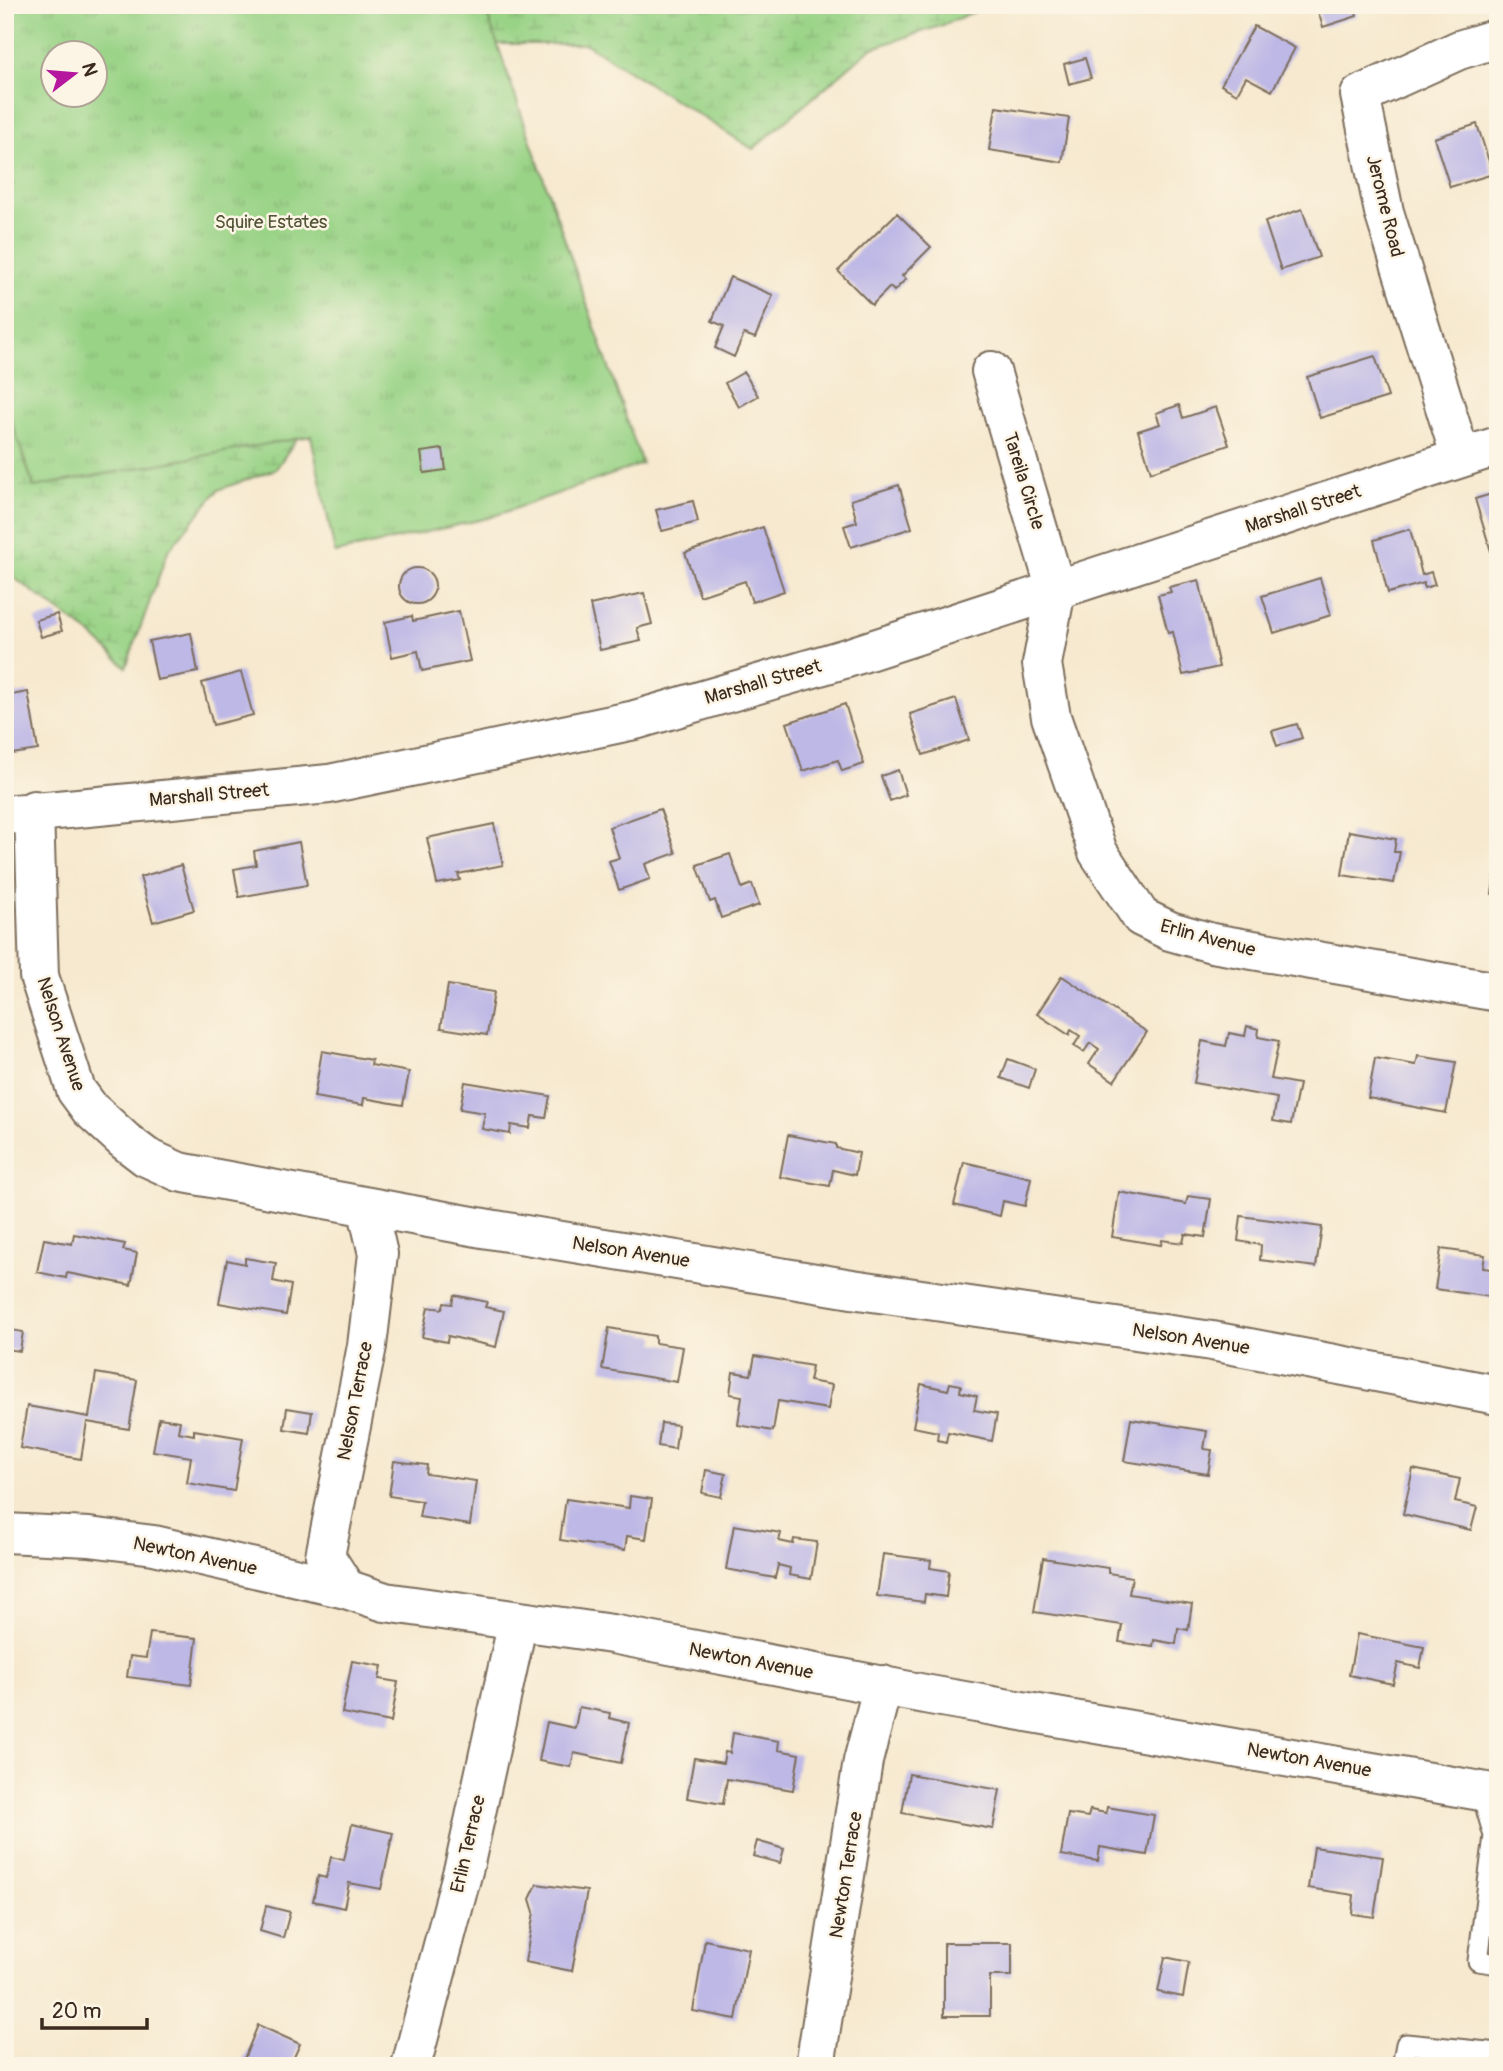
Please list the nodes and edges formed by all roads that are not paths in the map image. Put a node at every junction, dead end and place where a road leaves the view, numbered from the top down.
1 (1498, 38) edge
2 (991, 372) dead end
3 (1498, 446) edge
4 (1461, 458) junction
5 (1056, 590) junction
6 (19, 812) edge
7 (1498, 992) edge
8 (367, 1207) junction
9 (1498, 1395) edge
10 (5, 1534) edge
11 (346, 1588) junction
12 (518, 1621) junction
13 (883, 1685) junction
14 (1489, 1793) edge
15 (1498, 1964) edge
16 (1498, 2053) edge
17 (411, 2066) edge
18 (815, 2066) edge
19 (1402, 2066) edge

1 - 4 street, Jerome Road
2 - 5 street, Tareila Circle
3 - 4 street, Marshall Street
4 - 5 street, Marshall Street
5 - 6 street, Marshall Street
5 - 7 street, Erlin Avenue
6 - 8 street, Nelson Avenue
8 - 9 street, Nelson Avenue
8 - 11 street, Nelson Terrace
10 - 11 street, Newton Avenue
11 - 12 street, Newton Avenue
12 - 13 street, Newton Avenue
12 - 17 street, Erlin Terrace
13 - 14 street, Newton Avenue
13 - 18 street, Newton Terrace
14 - 15 lane
16 - 19 lane

